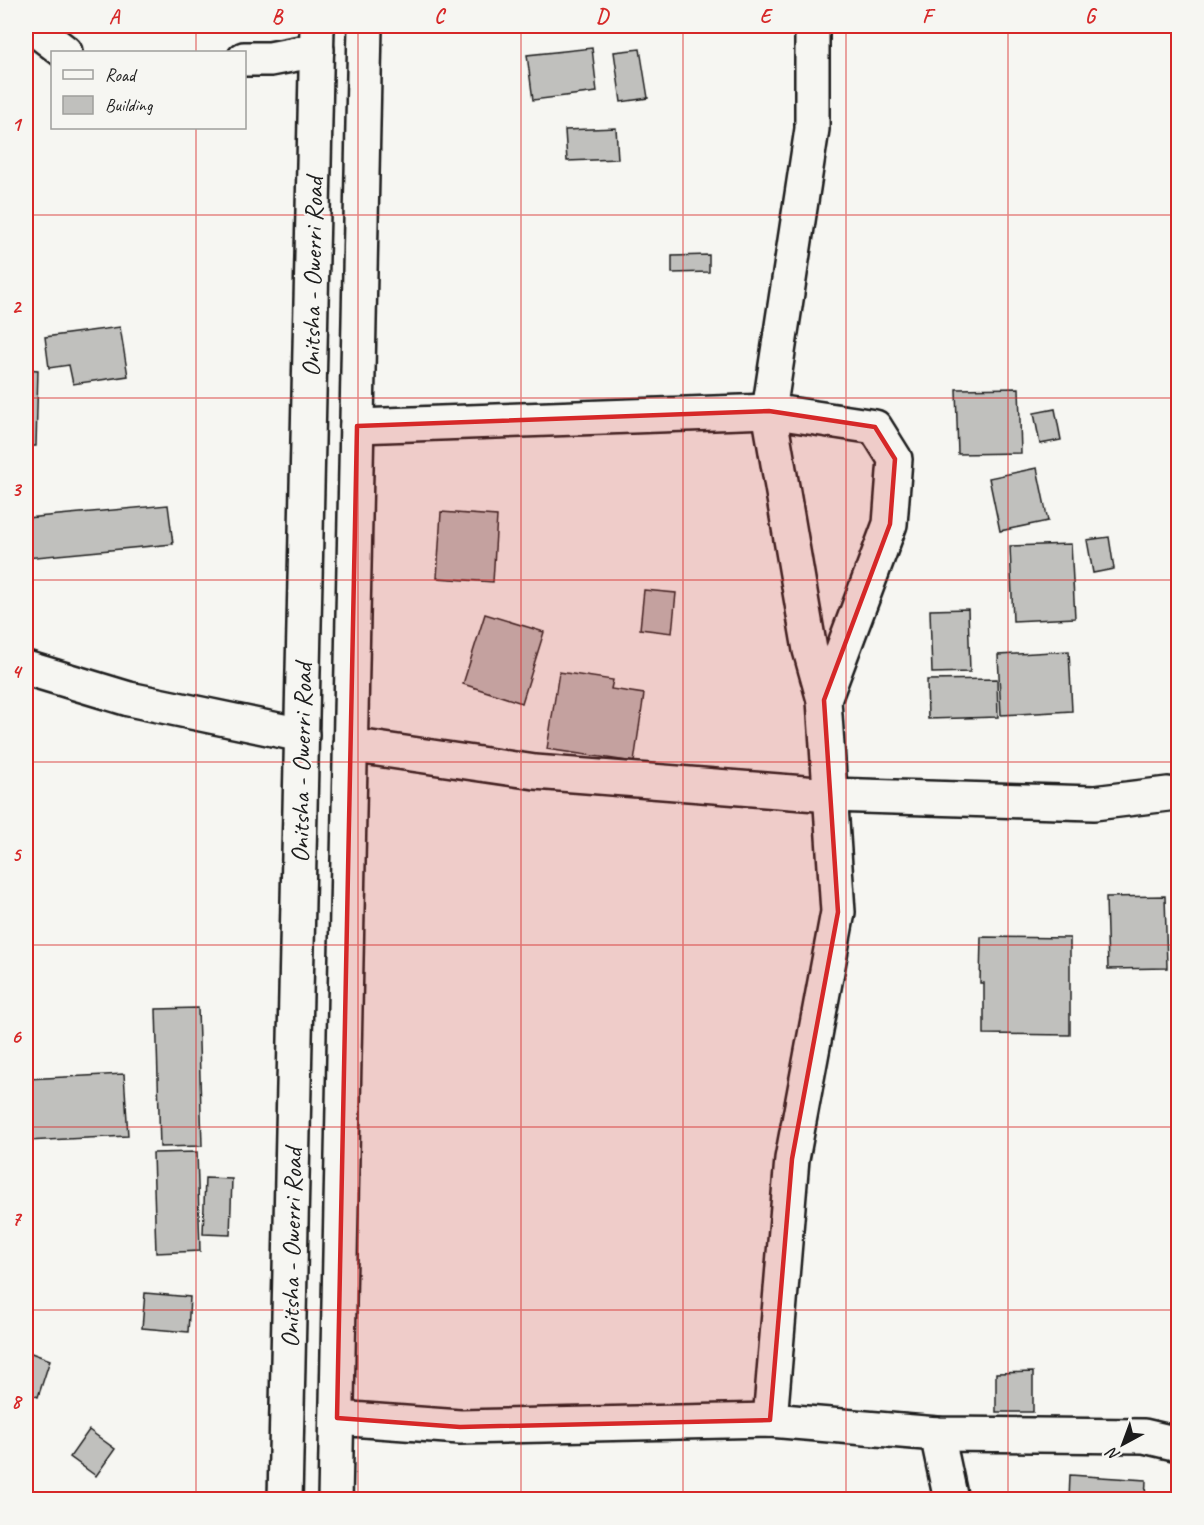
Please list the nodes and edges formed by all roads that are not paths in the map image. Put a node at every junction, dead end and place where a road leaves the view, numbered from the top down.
1 (31, 26) edge
2 (365, 26) edge
3 (812, 26) edge
4 (317, 38) edge
5 (64, 51) edge
6 (246, 60) edge
7 (769, 411) junction
8 (357, 426) junction
9 (26, 668) edge
10 (824, 700) junction
11 (302, 735) junction
12 (350, 746) junction
13 (1168, 794) dead end
14 (830, 795) junction
15 (337, 1418) junction
16 (770, 1420) junction
17 (937, 1434) junction
18 (1179, 1443) edge
19 (285, 1500) edge
20 (335, 1500) edge
21 (951, 1500) edge

1 - 5 main road
2 - 8 main road, Onitsha - Owerri Road
3 - 7 main road
4 - 6 main road
4 - 11 main road, Onitsha - Owerri Road
7 - 8 main road
7 - 10 main road
7 - 10 main road
8 - 12 main road, Onitsha - Owerri Road
9 - 11 main road
10 - 14 main road
11 - 19 main road, Onitsha - Owerri Road
12 - 14 main road
12 - 15 main road, Onitsha - Owerri Road
13 - 14 main road
14 - 16 main road
15 - 16 main road
15 - 20 main road, Onitsha - Owerri Road
16 - 17 main road
17 - 18 main road
17 - 21 main road

